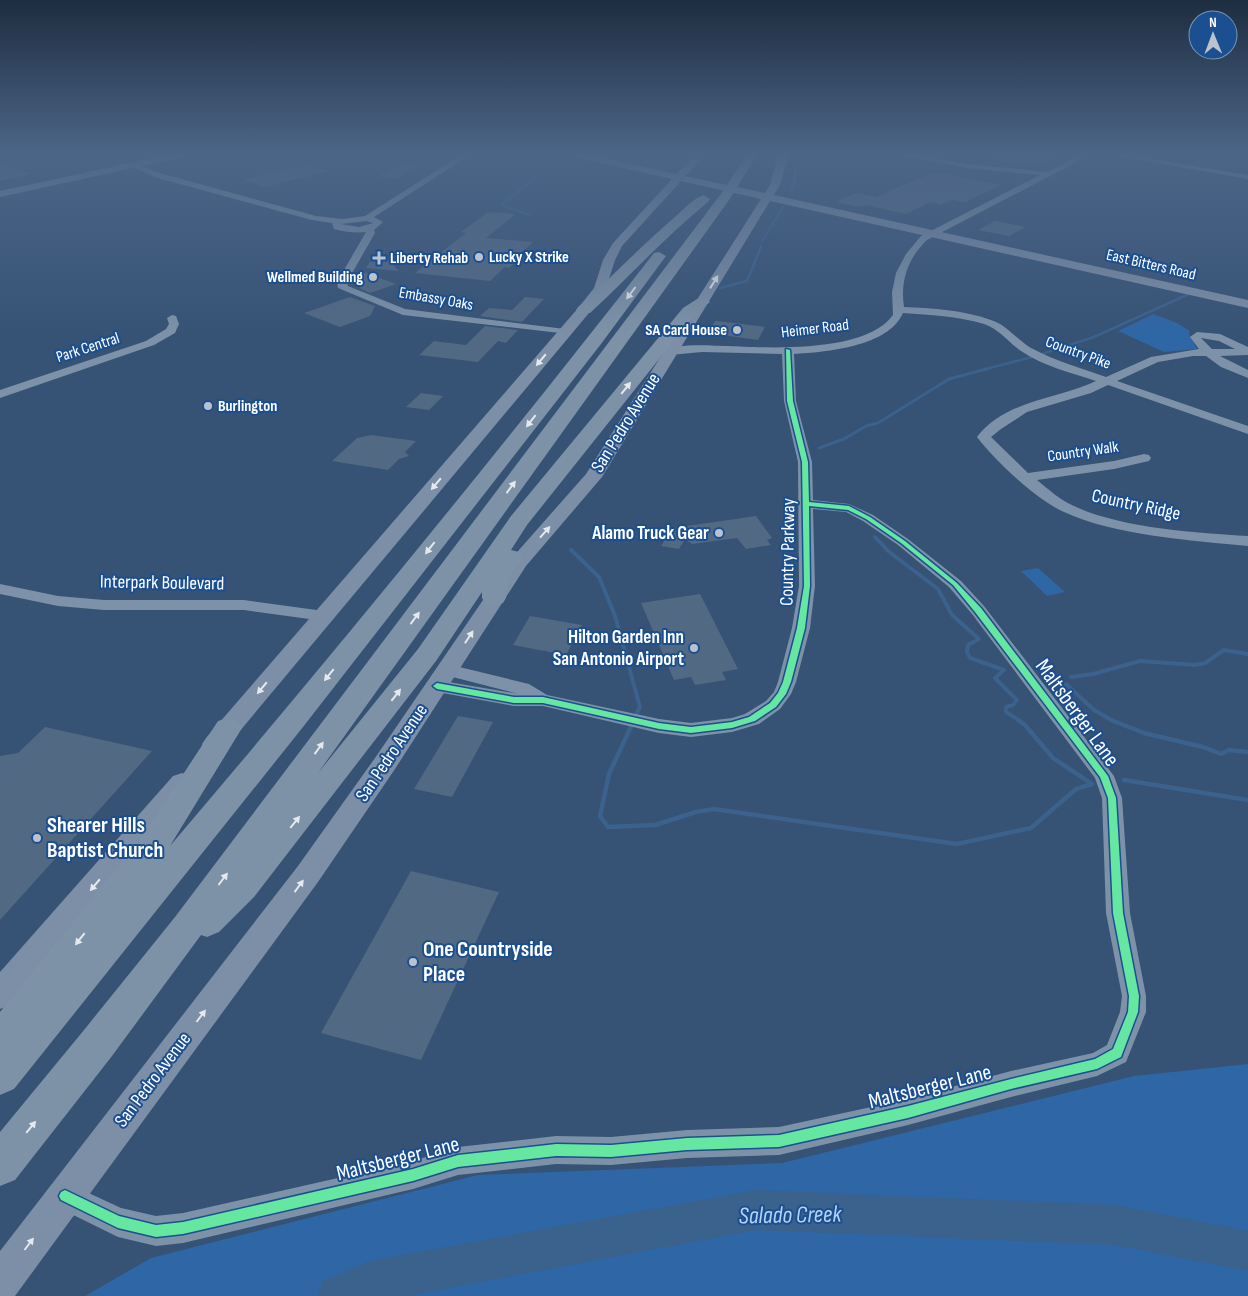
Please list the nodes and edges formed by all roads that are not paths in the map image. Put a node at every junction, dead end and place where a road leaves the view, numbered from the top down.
1 (299, 213) edge
2 (382, 213) edge
3 (645, 213) edge
4 (685, 213) edge
5 (699, 213) edge
6 (703, 213) edge
7 (752, 213) edge
8 (846, 213) edge
9 (853, 213) edge
10 (971, 213) edge
11 (368, 223) junction
12 (935, 232) junction
13 (674, 265) junction
14 (702, 302) junction
15 (1248, 304) edge
16 (584, 310) junction
17 (900, 310) junction
18 (172, 318) dead end
19 (686, 328) junction
20 (565, 332) junction
21 (755, 349) junction
22 (788, 350) junction
23 (670, 352) junction
24 (1208, 352) junction
25 (1248, 352) edge
26 (1248, 374) edge
27 (1107, 380) junction
28 (0, 394) edge
29 (1248, 430) edge
30 (1144, 458) dead end
31 (1027, 477) junction
32 (806, 504) junction
33 (1248, 541) edge
34 (0, 590) edge
35 (494, 598) junction
36 (324, 616) junction
37 (442, 678) junction
38 (228, 728) junction
39 (141, 988) junction
40 (0, 995) edge
41 (0, 1041) edge
42 (0, 1076) edge
43 (0, 1165) edge
44 (65, 1196) junction
45 (0, 1283) edge

1 - 11 street
2 - 11 street
3 - 16 main road
4 - 16 highway
5 -> 42 highway
6 - 13 highway
14 -> 7 main road, San Pedro Avenue
8 - 12 main road, East Bitters Road
9 - 12 main road, East Bitters Road
10 - 12 street
11 - 20 street, Embassy Oaks
12 - 15 main road, East Bitters Road
12 - 17 street
13 - 35 highway
39 -> 13 highway
14 - 19 main road, San Pedro Avenue
39 -> 14 highway
16 - 20 main road
17 - 22 street, Heimer Road
17 - 27 street, Country Pike
18 - 28 street, Park Central
19 - 21 street, Heimer Road
19 - 23 main road, San Pedro Avenue
20 -> 36 main road
21 - 22 street, Heimer Road
21 - 23 street, Heimer Road
22 - 32 street, Country Parkway
35 -> 23 main road, San Pedro Avenue
24 - 25 street
24 - 25 street
24 - 26 street
24 - 27 street
27 - 29 street, Country Pike
27 - 31 street, Country Ridge
30 - 31 street, Country Walk
31 - 33 street, Country Ridge
32 - 37 street, Country Parkway
32 - 44 street, Maltsberger Lane
34 - 36 street, Interpark Boulevard
37 -> 35 main road, San Pedro Avenue
36 -> 38 main road
44 -> 37 main road, San Pedro Avenue
38 -> 40 main road
38 -> 41 highway
43 -> 39 highway
45 -> 44 main road, San Pedro Avenue

